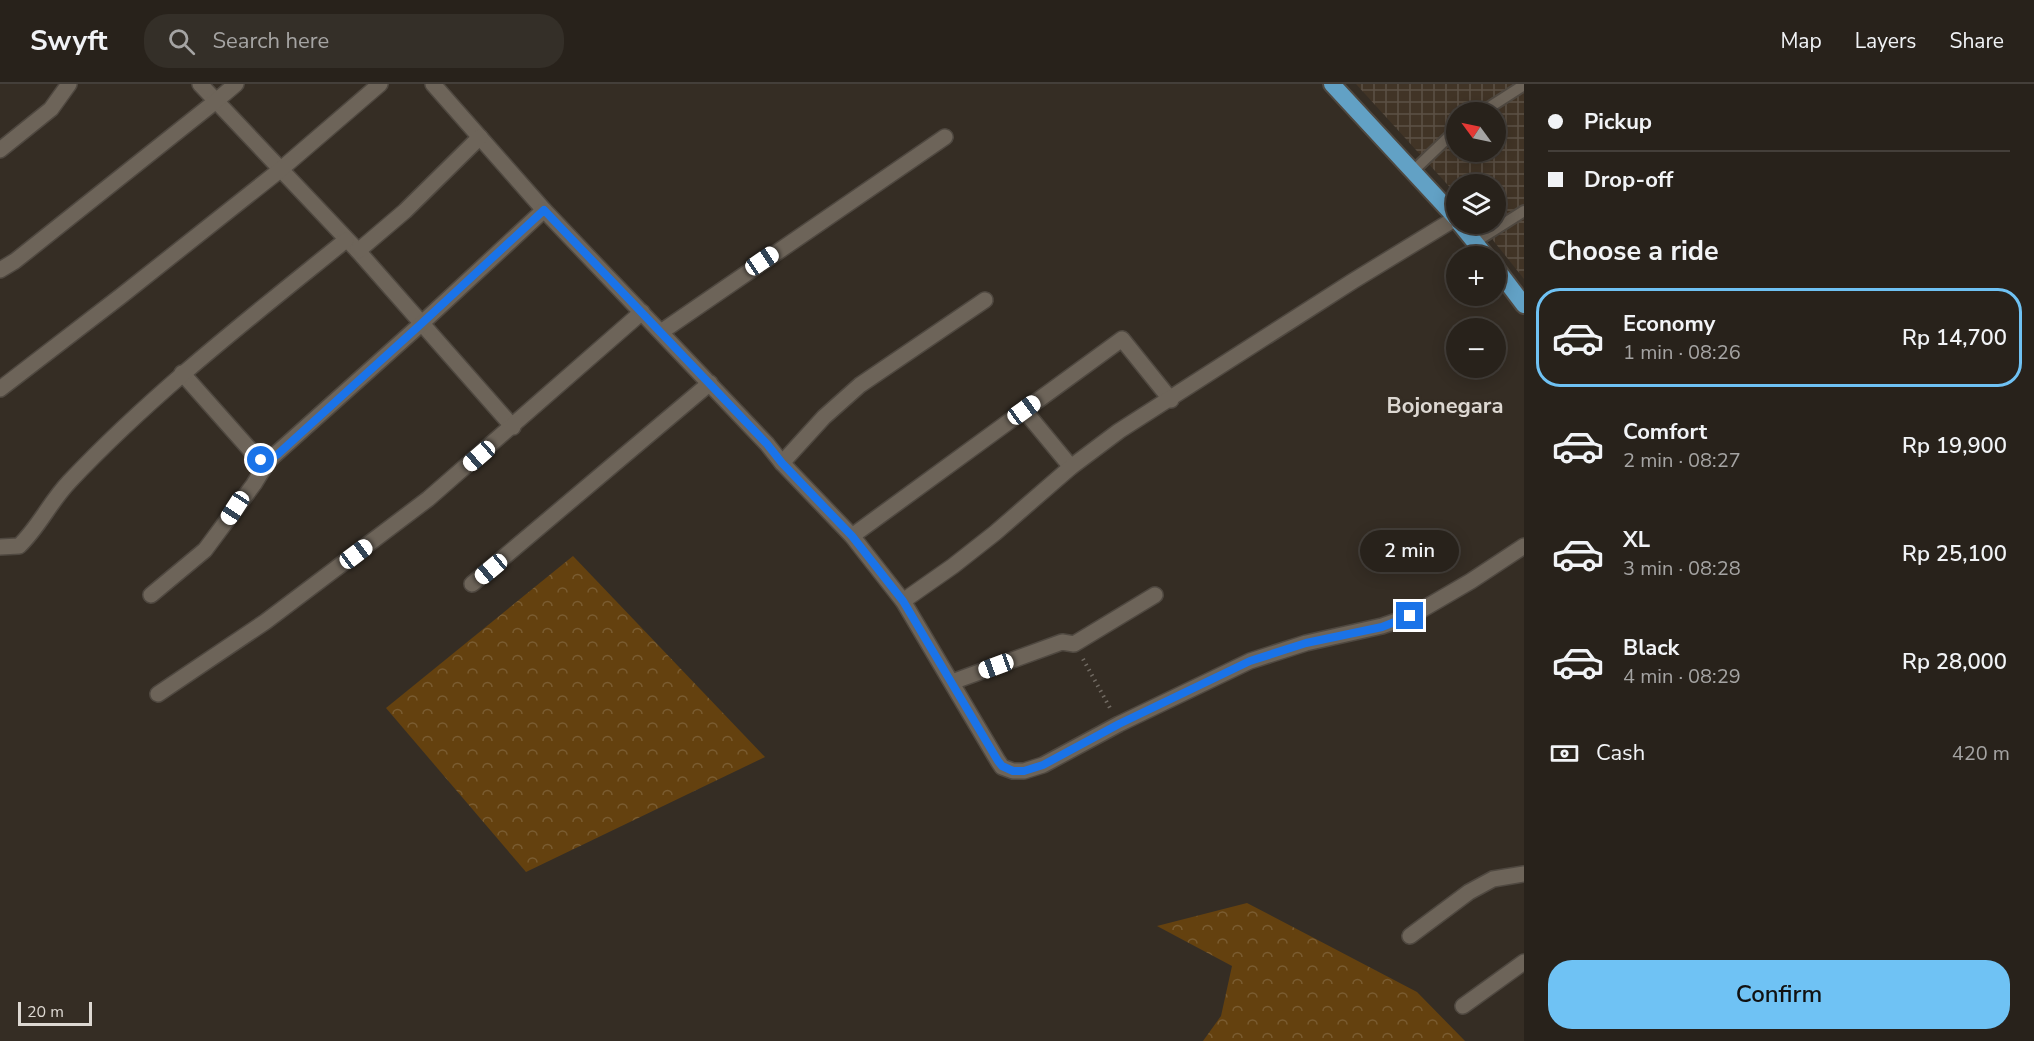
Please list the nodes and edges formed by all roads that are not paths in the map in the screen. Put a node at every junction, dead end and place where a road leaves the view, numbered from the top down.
1 (69, 84) edge
2 (200, 84) edge
3 (236, 84) edge
4 (380, 84) edge
5 (433, 84) edge
6 (1332, 84) edge
7 (1524, 85) edge
8 (216, 101) junction
9 (1498, 102) edge
10 (480, 137) junction
11 (945, 137) dead end
12 (1446, 140) edge
13 (0, 150) edge
14 (280, 170) junction
15 (1412, 172) junction
16 (1446, 208) edge
17 (544, 210) junction
18 (1524, 211) edge
19 (1446, 224) edge
20 (1468, 234) edge
21 (346, 240) junction
22 (1475, 242) junction
23 (1478, 246) edge
24 (358, 251) junction
25 (0, 270) edge
26 (1506, 281) edge
27 (985, 300) dead end
28 (1524, 305) edge
29 (642, 312) junction
30 (421, 324) junction
31 (661, 332) junction
32 (182, 373) junction
33 (710, 383) junction
34 (0, 389) edge
35 (1171, 400) junction
36 (1024, 410) junction
37 (513, 427) junction
38 (268, 461) junction
39 (782, 463) junction
40 (1071, 467) junction
41 (852, 536) junction
42 (1524, 546) edge
43 (0, 547) edge
44 (472, 584) dead end
45 (151, 595) dead end
46 (1155, 595) dead end
47 (903, 601) junction
48 (952, 681) junction
49 (158, 694) dead end
50 (1524, 874) edge
51 (1410, 936) dead end
52 (1524, 962) edge
53 (1463, 1006) dead end

1 - 13 street
2 - 8 street
3 - 8 street
4 - 14 street
5 - 10 street
6 - 15 highway
7 - 9 lane
8 - 14 street
8 - 25 street
10 - 17 street
10 - 24 street
11 - 31 street
12 - 15 lane
14 - 21 street
14 - 34 street
15 - 16 highway
17 - 29 street
17 - 30 street
18 - 22 lane
19 - 35 street
20 - 22 highway
21 - 24 street
21 - 32 street
22 - 23 highway
24 - 30 street
26 - 28 highway
27 - 39 street
29 - 31 street
29 - 37 street
30 - 37 street
30 - 38 street
31 - 33 street
32 - 38 street
32 - 43 street
33 - 39 street
33 - 44 street
35 - 36 street
35 - 40 street
36 - 40 street
36 - 41 street
37 - 49 street
38 - 45 street
39 - 41 street
40 - 47 street
41 - 47 street
42 - 48 street
46 - 48 street
47 - 48 street
50 - 51 street
52 - 53 street

